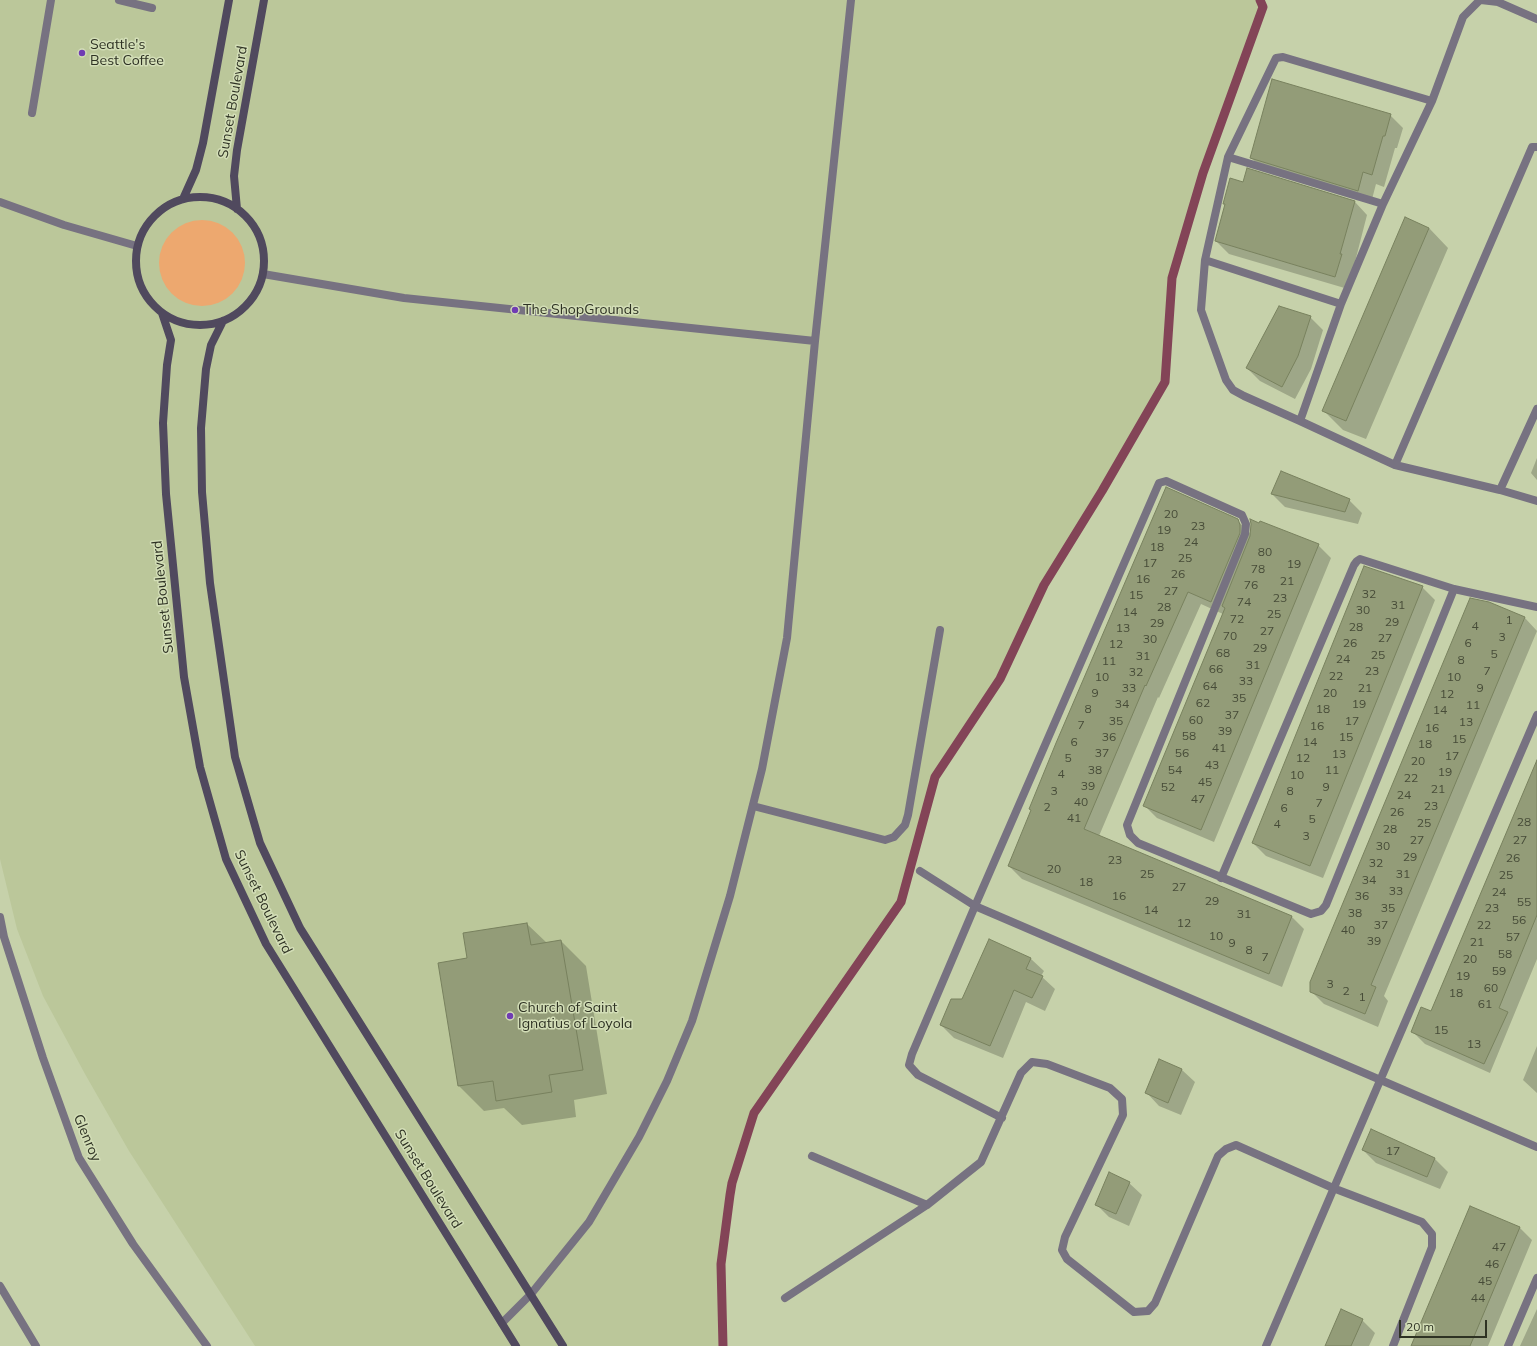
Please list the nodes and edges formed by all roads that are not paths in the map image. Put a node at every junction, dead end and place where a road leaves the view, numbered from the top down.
1 (51, 0) edge
2 (119, 0) edge
3 (229, 0) edge
4 (264, 0) edge
5 (851, 0) edge
6 (1481, 0) edge
7 (152, 8) dead end
8 (1537, 19) edge
9 (1432, 101) junction
10 (32, 113) dead end
11 (1537, 147) edge
12 (1228, 157) junction
13 (183, 199) junction
14 (0, 202) edge
15 (1383, 204) junction
16 (237, 209) junction
17 (137, 246) junction
18 (1205, 260) junction
19 (263, 274) junction
20 (1341, 304) junction
21 (162, 313) junction
22 (223, 321) junction
23 (815, 341) junction
24 (1537, 409) edge
25 (1300, 421) junction
26 (1395, 465) junction
27 (1500, 490) junction
28 (1537, 501) edge
29 (1454, 589) junction
30 (1537, 607) edge
31 (940, 630) dead end
32 (1537, 715) edge
33 (753, 806) junction
34 (920, 871) dead end
35 (1221, 878) junction
36 (974, 906) junction
37 (0, 917) edge
38 (2, 936) edge
39 (1381, 1080) junction
40 (1002, 1118) junction
41 (1537, 1147) edge
42 (812, 1156) dead end
43 (1333, 1188) junction
44 (927, 1205) junction
45 (1537, 1278) edge
46 (0, 1286) edge
47 (531, 1294) junction
48 (785, 1298) dead end
49 (502, 1323) junction
50 (36, 1346) edge
51 (207, 1346) edge
52 (516, 1346) edge
53 (563, 1346) edge
54 (1266, 1346) edge
55 (1393, 1346) edge
56 (1508, 1346) edge

1 - 10 street
2 - 7 street
3 - 13 main road, Sunset Boulevard
4 - 16 main road, Sunset Boulevard
5 - 23 street
6 - 8 street
6 - 9 street
9 - 12 street
9 - 15 street
11 - 26 street
12 - 15 street
12 - 18 street
13 - 16 main road
13 - 17 main road
14 - 17 street
15 - 20 street
16 - 19 main road
17 - 21 main road
18 - 20 street
18 - 25 street
19 - 22 main road
19 - 23 street
20 - 25 street
21 - 22 main road
21 - 49 main road, Sunset Boulevard
22 - 47 main road, Sunset Boulevard
23 - 33 street
24 - 27 street
25 - 26 street
26 - 27 street
27 - 28 street
29 - 30 street
29 - 35 street
29 - 35 street
31 - 33 street
32 - 39 street
33 - 47 street
34 - 36 street
35 - 36 street
36 - 39 street
36 - 40 street
37 - 38 street, Glenroy
38 - 51 street, Glenroy
39 - 41 street
39 - 43 street
40 - 43 street
40 - 44 street
42 - 44 street
43 - 54 street
43 - 55 street
44 - 48 street
45 - 56 street
46 - 50 street
47 - 49 street
47 - 53 main road, Sunset Boulevard
49 - 52 main road, Sunset Boulevard

